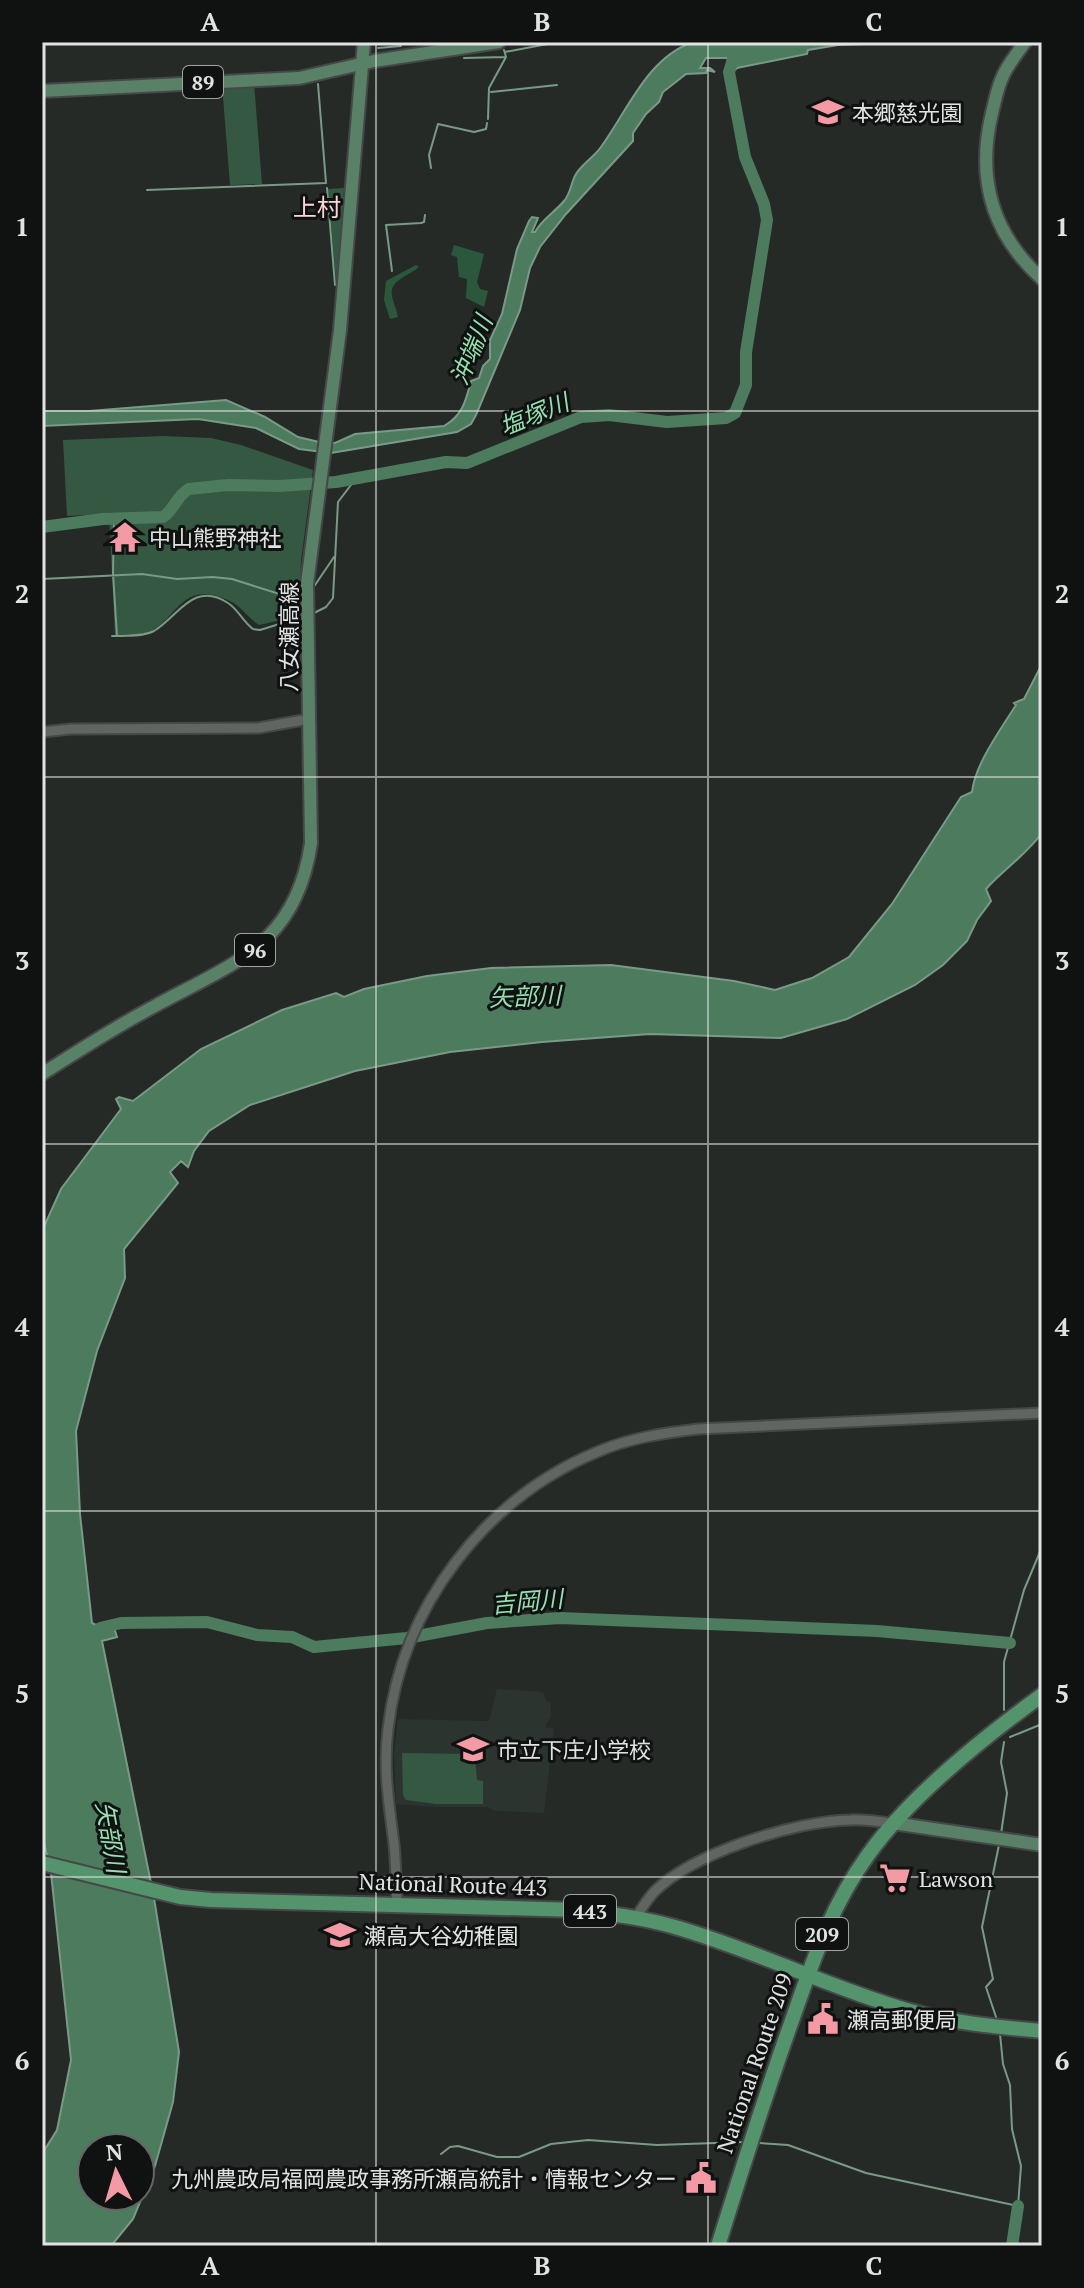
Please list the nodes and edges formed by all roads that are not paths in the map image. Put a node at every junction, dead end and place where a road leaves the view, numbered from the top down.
1 (364, 42) edge
2 (499, 42) edge
3 (1025, 42) edge
4 (362, 63) junction
5 (42, 91) edge
6 (1042, 279) edge
7 (309, 719) junction
8 (42, 732) edge
9 (42, 1074) edge
10 (1042, 1413) edge
11 (1042, 1695) edge
12 (893, 1823) junction
13 (1042, 1845) edge
14 (42, 1863) edge
15 (397, 1904) junction
16 (636, 1918) junction
17 (807, 1975) junction
18 (1042, 2031) edge
19 (718, 2246) edge

1 - 4 main road, 八女瀬高線
2 - 4 main road, 89
3 - 6 main road
4 - 5 main road, 89
4 - 7 main road, 八女瀬高線 / 96
7 - 8 street
7 - 9 main road, 八女瀬高線 / 96
10 - 15 street
11 - 12 highway, National Route 209 / 209
12 - 13 main road
12 - 16 street
12 - 17 highway, National Route 209 / 209
14 - 15 highway, National Route 443 / 443
15 - 16 highway, National Route 443 / 443
16 - 17 highway, National Route 443 / 443
17 - 18 highway, National Route 443 / 443
17 - 19 highway, National Route 209 / 209

